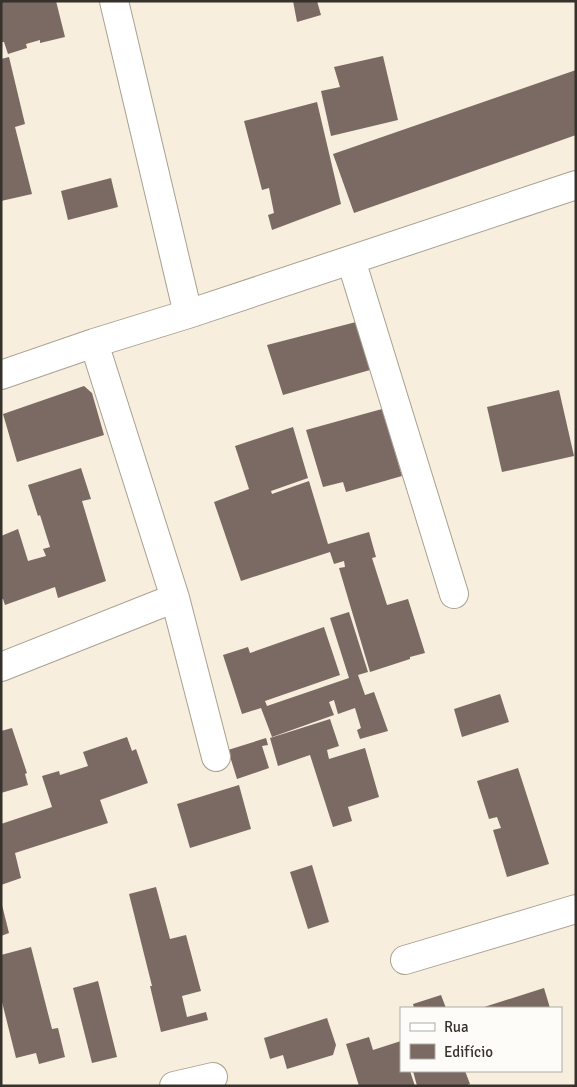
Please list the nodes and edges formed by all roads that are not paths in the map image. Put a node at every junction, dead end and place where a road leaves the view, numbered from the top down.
1 (114, 1) edge
2 (576, 185) edge
3 (351, 260) junction
4 (188, 314) junction
5 (94, 344) junction
6 (1, 375) edge
7 (454, 594) dead end
8 (176, 598) junction
9 (1, 667) edge
10 (216, 757) dead end
11 (576, 909) edge
12 (405, 960) dead end
13 (213, 1077) dead end
14 (174, 1086) edge

1 - 4 street
2 - 3 street
3 - 4 street
3 - 7 street
4 - 5 street
5 - 6 street
5 - 8 street
8 - 9 street
8 - 10 street
11 - 12 street
13 - 14 street

